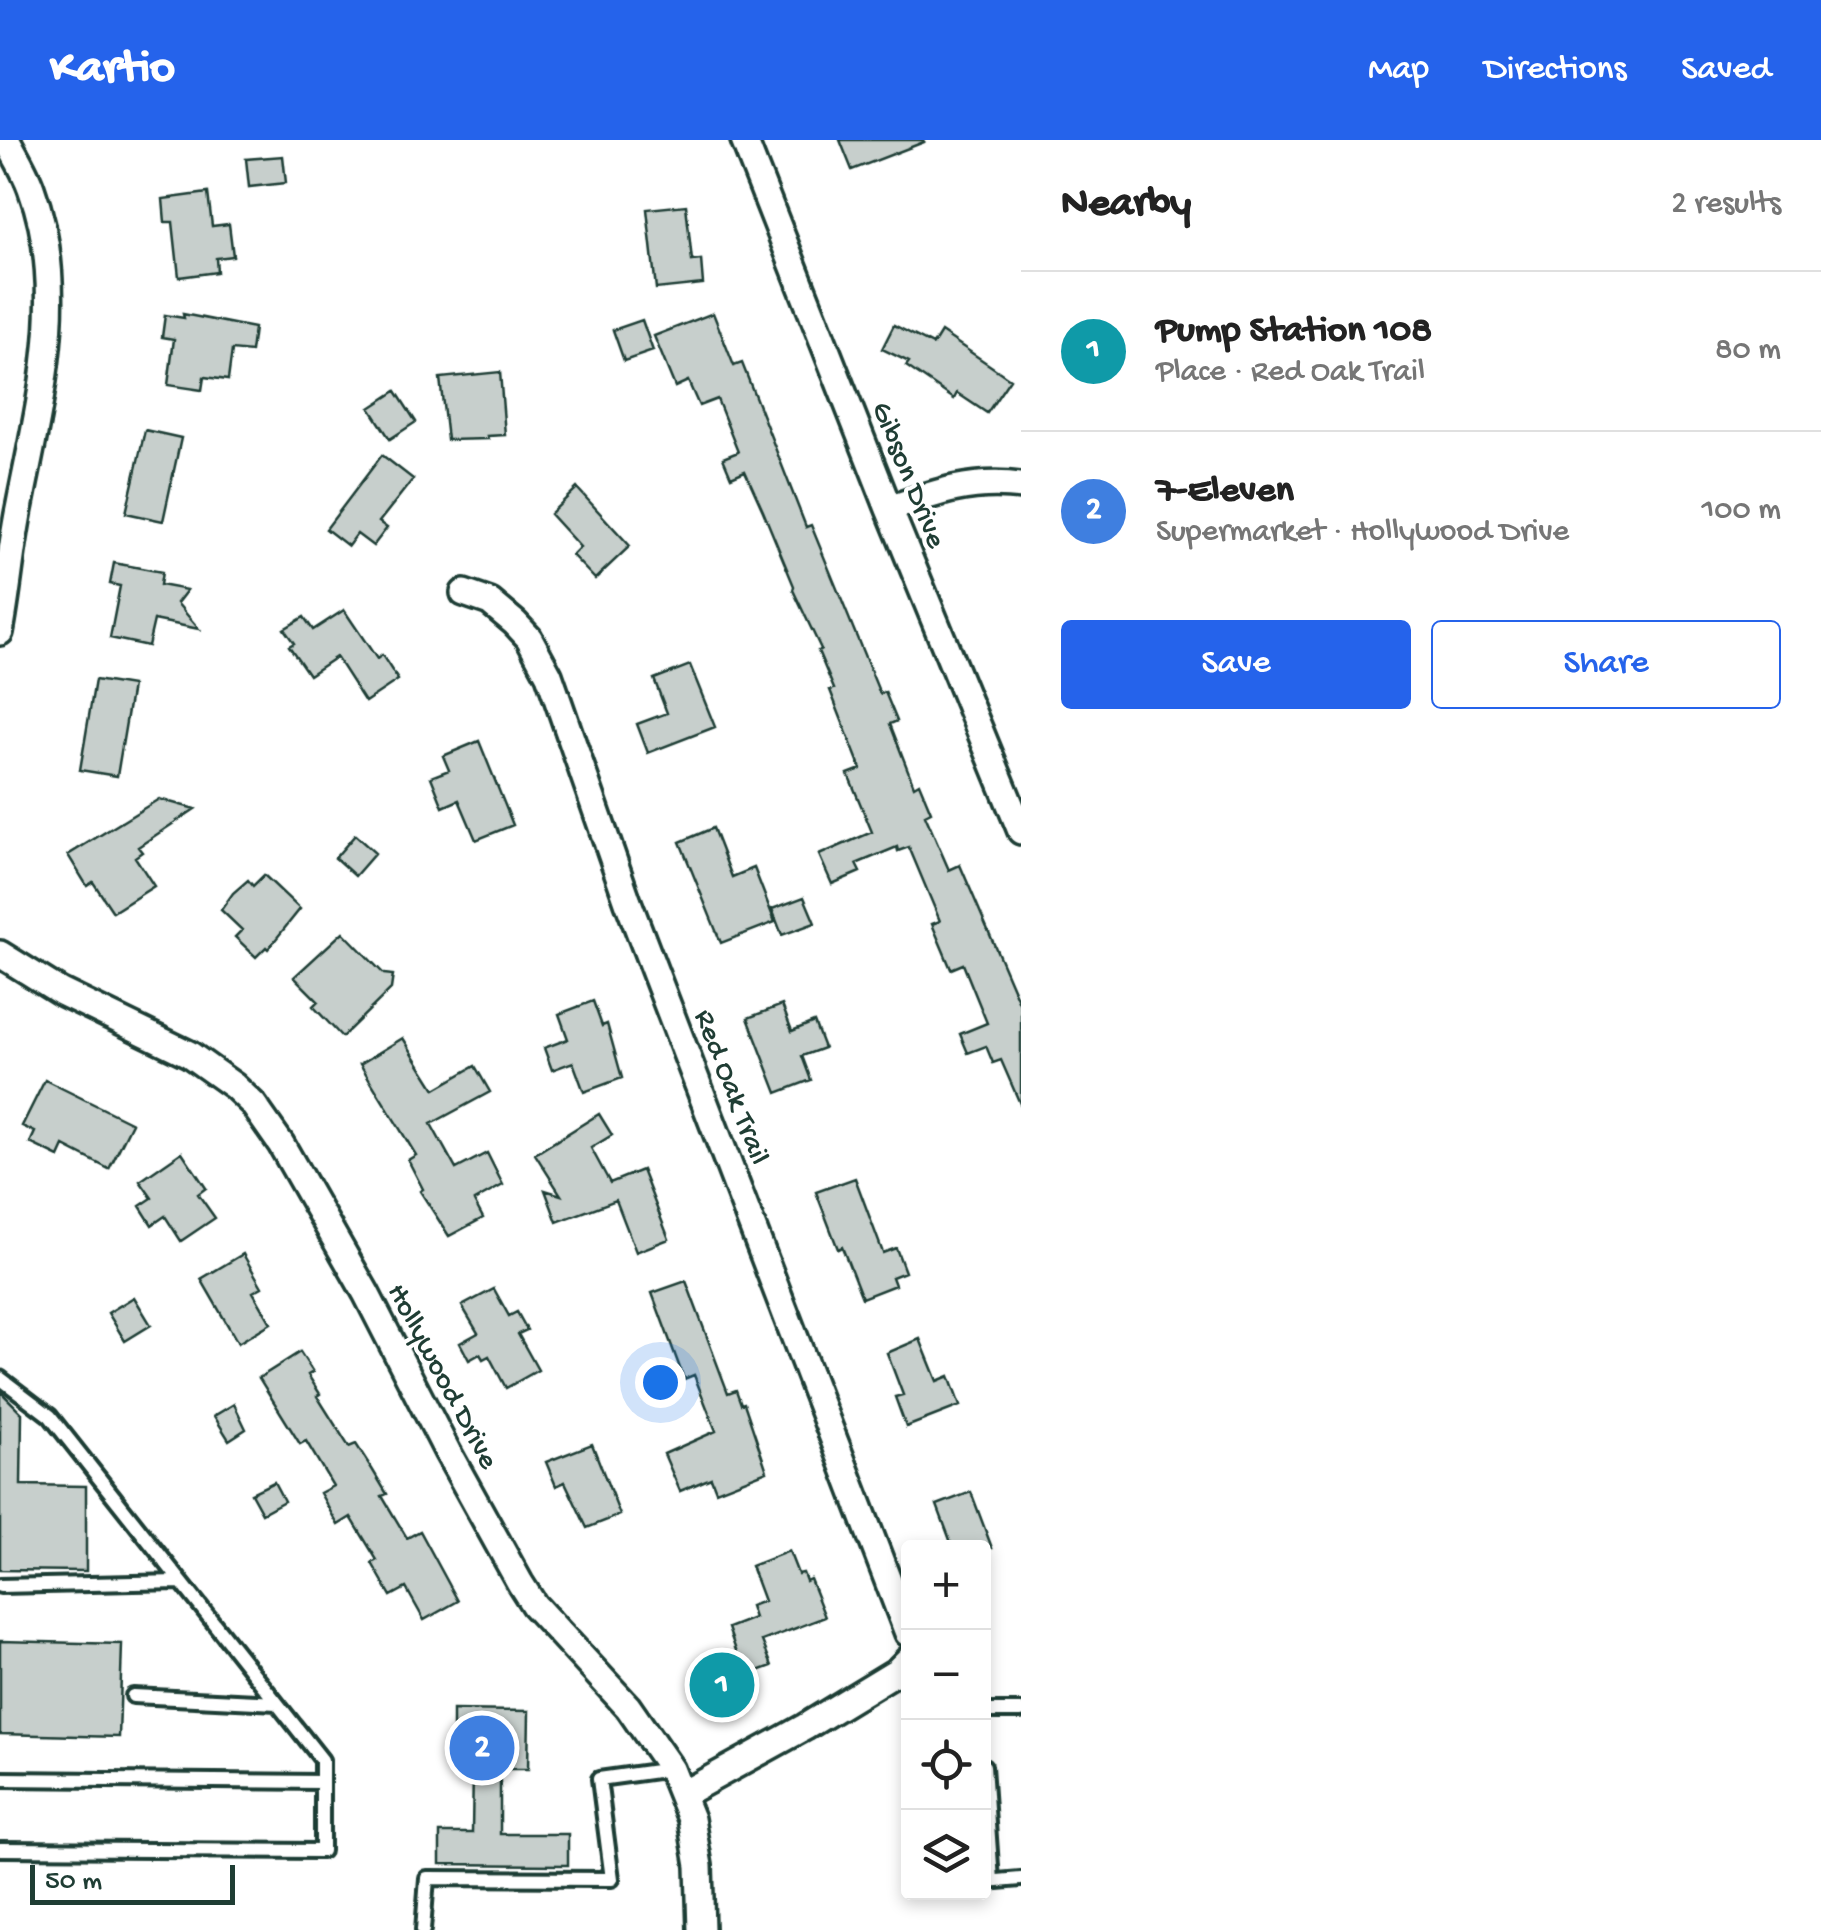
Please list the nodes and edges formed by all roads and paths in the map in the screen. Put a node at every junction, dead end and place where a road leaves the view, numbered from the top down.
1 (6, 140) edge
2 (744, 140) edge
3 (1021, 486) edge
4 (889, 508) junction
5 (464, 593) dead end
6 (0, 632) edge
7 (1021, 831) edge
8 (0, 954) edge
9 (0, 1378) edge
10 (179, 1582) junction
11 (0, 1586) edge
12 (907, 1630) edge
13 (901, 1667) edge
14 (133, 1696) dead end
15 (276, 1703) junction
16 (991, 1710) edge
17 (1021, 1711) edge
18 (672, 1769) junction
19 (0, 1779) edge
20 (322, 1782) junction
21 (683, 1794) junction
22 (0, 1849) edge
23 (1021, 1879) edge
24 (991, 1881) edge
25 (423, 1930) edge
26 (701, 1930) edge

1 - 6 street
2 - 4 street, Gibson Drive
3 - 4 street
4 - 7 street, Gibson Drive
5 - 12 street, Red Oak Trail
8 - 18 street, Hollywood Drive
9 - 10 lane
10 - 11 lane
10 - 15 lane
13 - 21 street
14 - 15 lane
15 - 20 lane
16 - 17 lane
18 - 21 street, Hollywood Drive
18 - 25 lane
19 - 20 lane
20 - 22 lane
21 - 26 street, Hollywood Drive
23 - 24 lane

